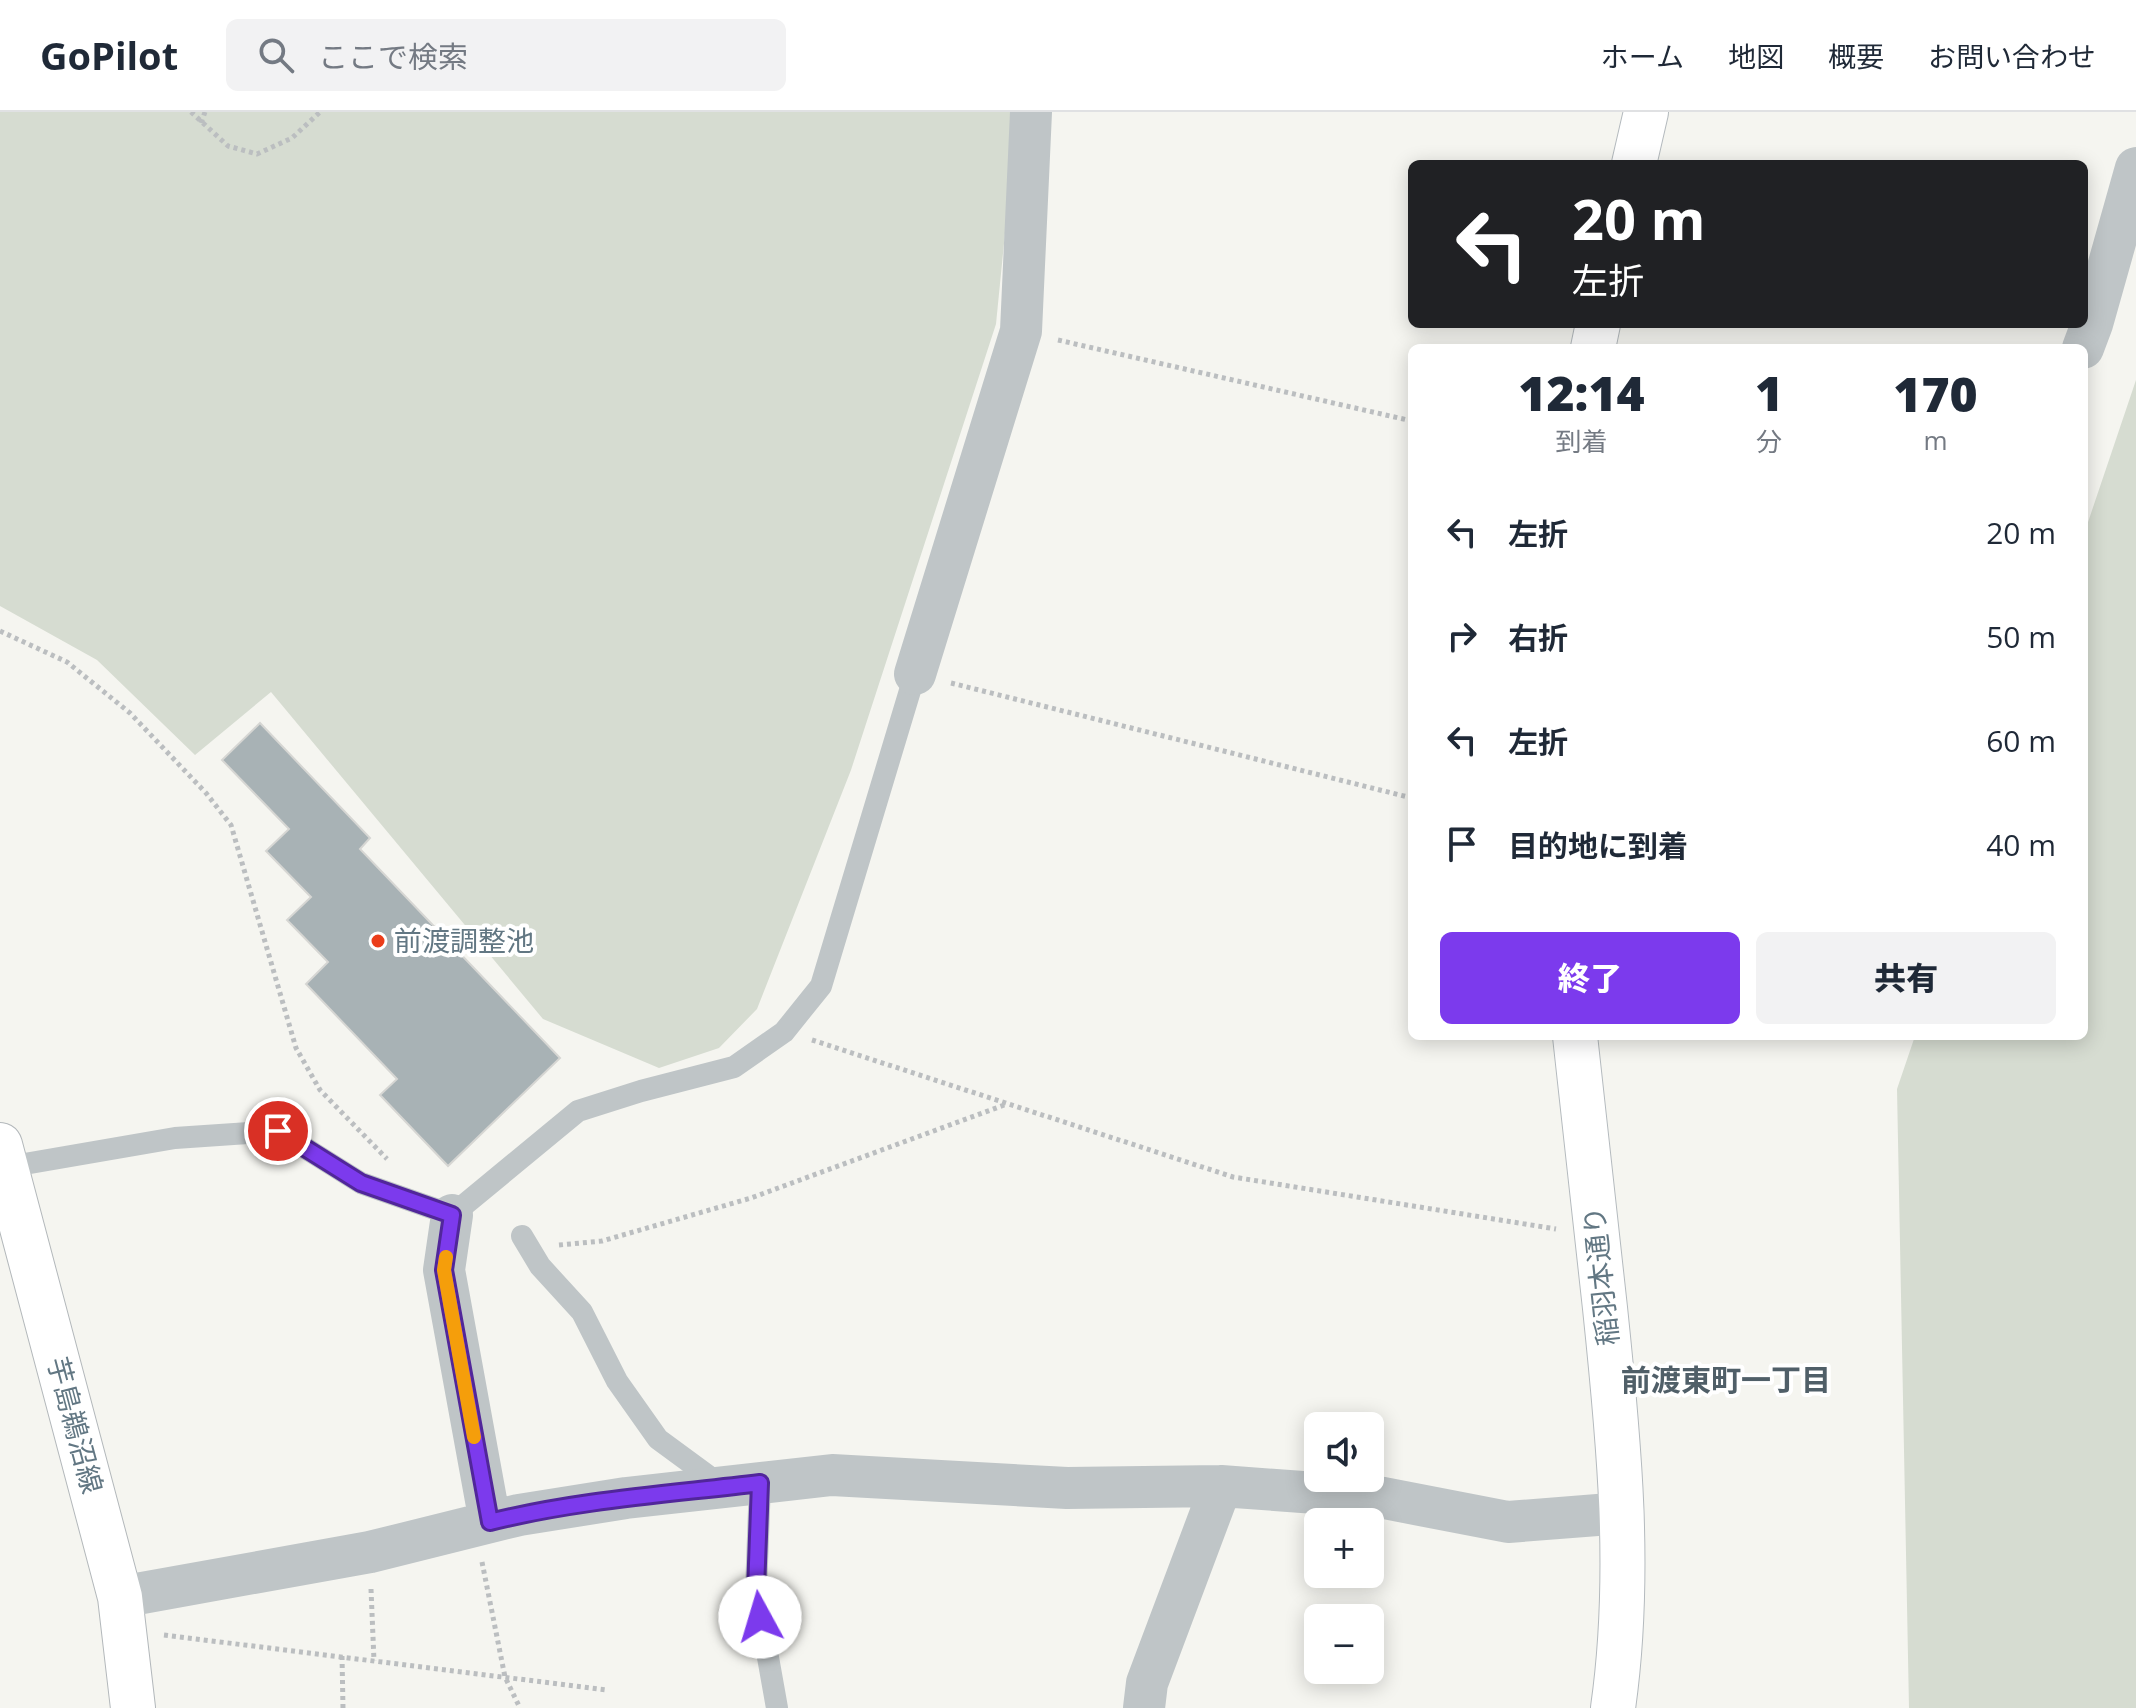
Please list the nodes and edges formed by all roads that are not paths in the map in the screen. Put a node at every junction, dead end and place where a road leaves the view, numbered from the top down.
1 (1031, 112) edge
2 (1646, 112) edge
3 (1635, 160) edge
4 (2136, 168) edge
5 (2084, 344) edge
6 (915, 674) joint
7 (1575, 1040) edge
8 (2, 1160) edge
9 (452, 1215) junction
10 (522, 1236) road end
11 (742, 1485) junction
12 (1221, 1486) junction
13 (1623, 1513) junction
14 (482, 1524) junction
15 (122, 1613) junction
16 (133, 1708) edge
17 (777, 1708) edge
18 (1144, 1708) edge
19 (1613, 1708) edge

1 - 6 street
2 - 3 street
4 - 5 street
6 - 9 lane
7 - 13 street, 稲羽本通り
8 - 9 lane
8 - 15 street, 芋島鵜沼線
9 - 14 street
10 - 11 lane
11 - 12 street
11 - 14 street
11 - 17 lane
12 - 13 street
12 - 18 street
13 - 19 street, 稲羽本通り
14 - 15 street
15 - 16 street, 芋島鵜沼線

